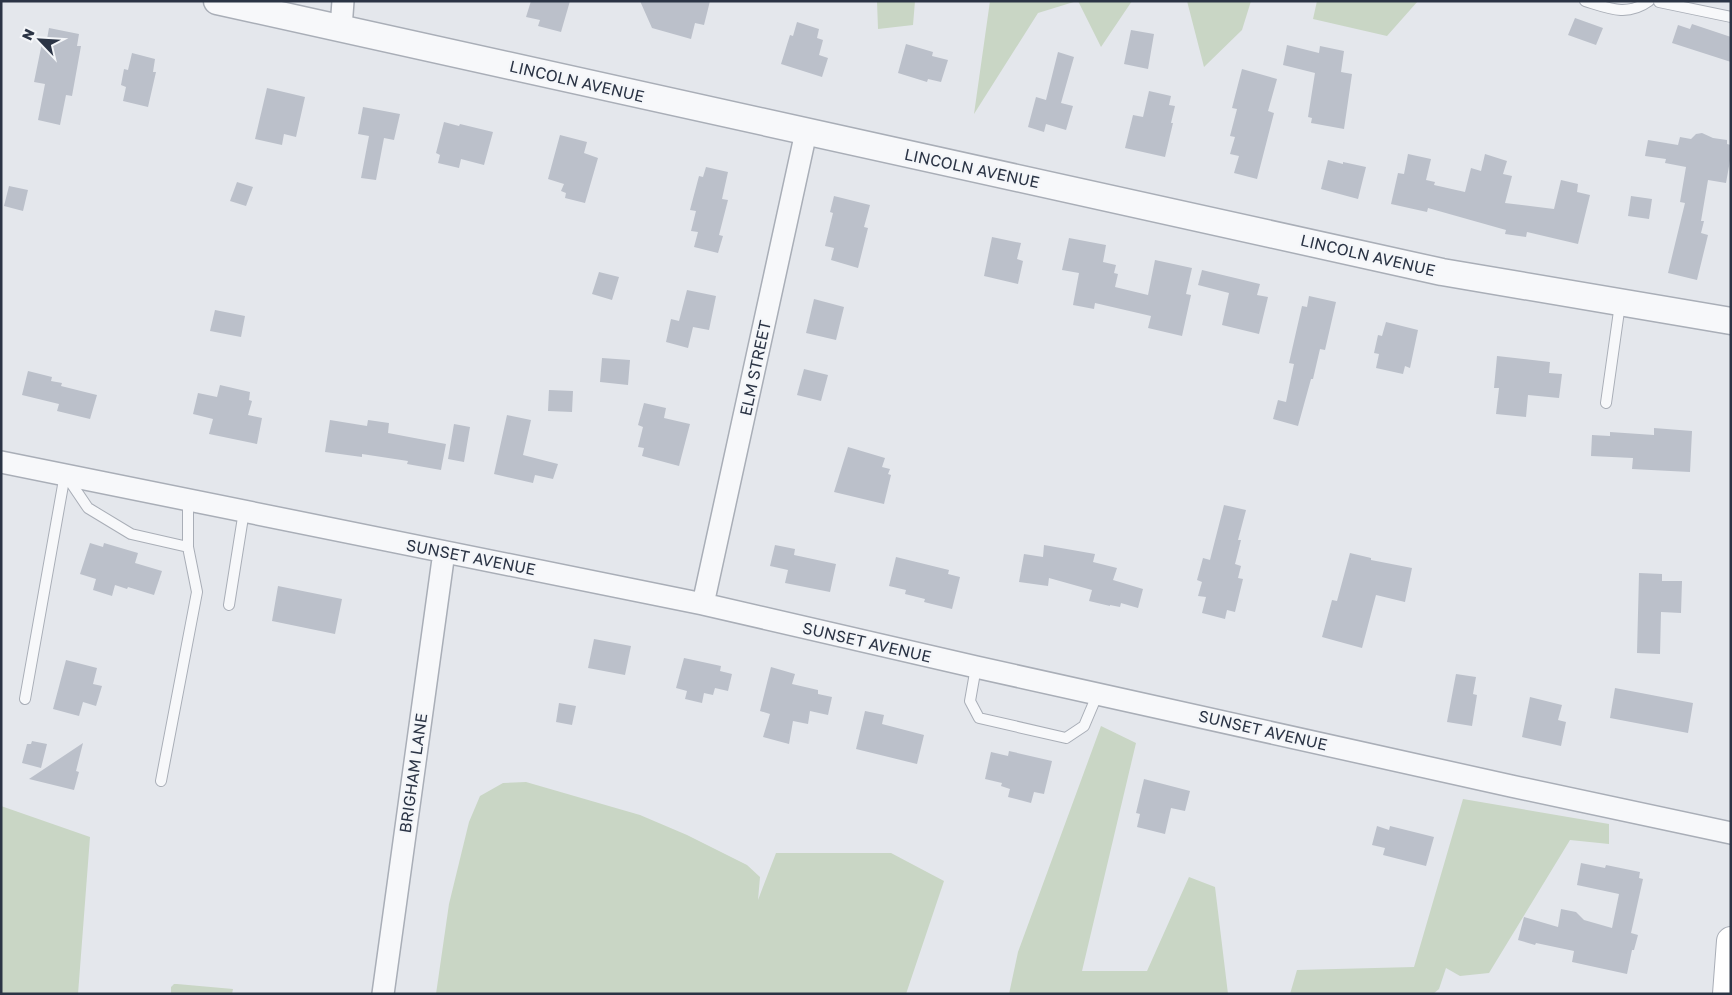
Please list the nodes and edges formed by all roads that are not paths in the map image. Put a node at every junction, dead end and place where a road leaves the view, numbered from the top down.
1 (216, 1) edge
2 (343, 1) edge
3 (1585, 1) edge
4 (1649, 1) edge
5 (1659, 2) edge
6 (1731, 17) edge
7 (340, 28) junction
8 (806, 132) junction
9 (1620, 303) junction
10 (1731, 322) edge
11 (1606, 403) dead end
12 (1, 462) edge
13 (65, 474) junction
14 (188, 499) junction
15 (244, 511) junction
16 (188, 547) junction
17 (444, 552) junction
18 (703, 604) junction
19 (229, 605) dead end
20 (976, 667) junction
21 (1098, 693) junction
22 (25, 699) dead end
23 (161, 781) dead end
24 (1731, 833) edge
25 (1731, 941) edge
26 (383, 994) edge
27 (1727, 994) edge

1 - 7 street, LINCOLN AVENUE
2 - 7 street
3 - 4 lane
5 - 6 lane
7 - 8 street, LINCOLN AVENUE
8 - 9 street, LINCOLN AVENUE
8 - 18 street, ELM STREET
9 - 10 street, LINCOLN AVENUE
9 - 11 lane
12 - 13 street, SUNSET AVENUE
13 - 14 street, SUNSET AVENUE
13 - 16 lane
13 - 22 lane
14 - 15 street, SUNSET AVENUE
14 - 16 lane
15 - 17 street, SUNSET AVENUE
15 - 19 lane
16 - 23 lane
17 - 18 street, SUNSET AVENUE
17 - 26 street, BRIGHAM LANE
18 - 20 street, SUNSET AVENUE
20 - 21 street, SUNSET AVENUE
20 - 21 lane
21 - 24 street, SUNSET AVENUE
25 - 27 main road

